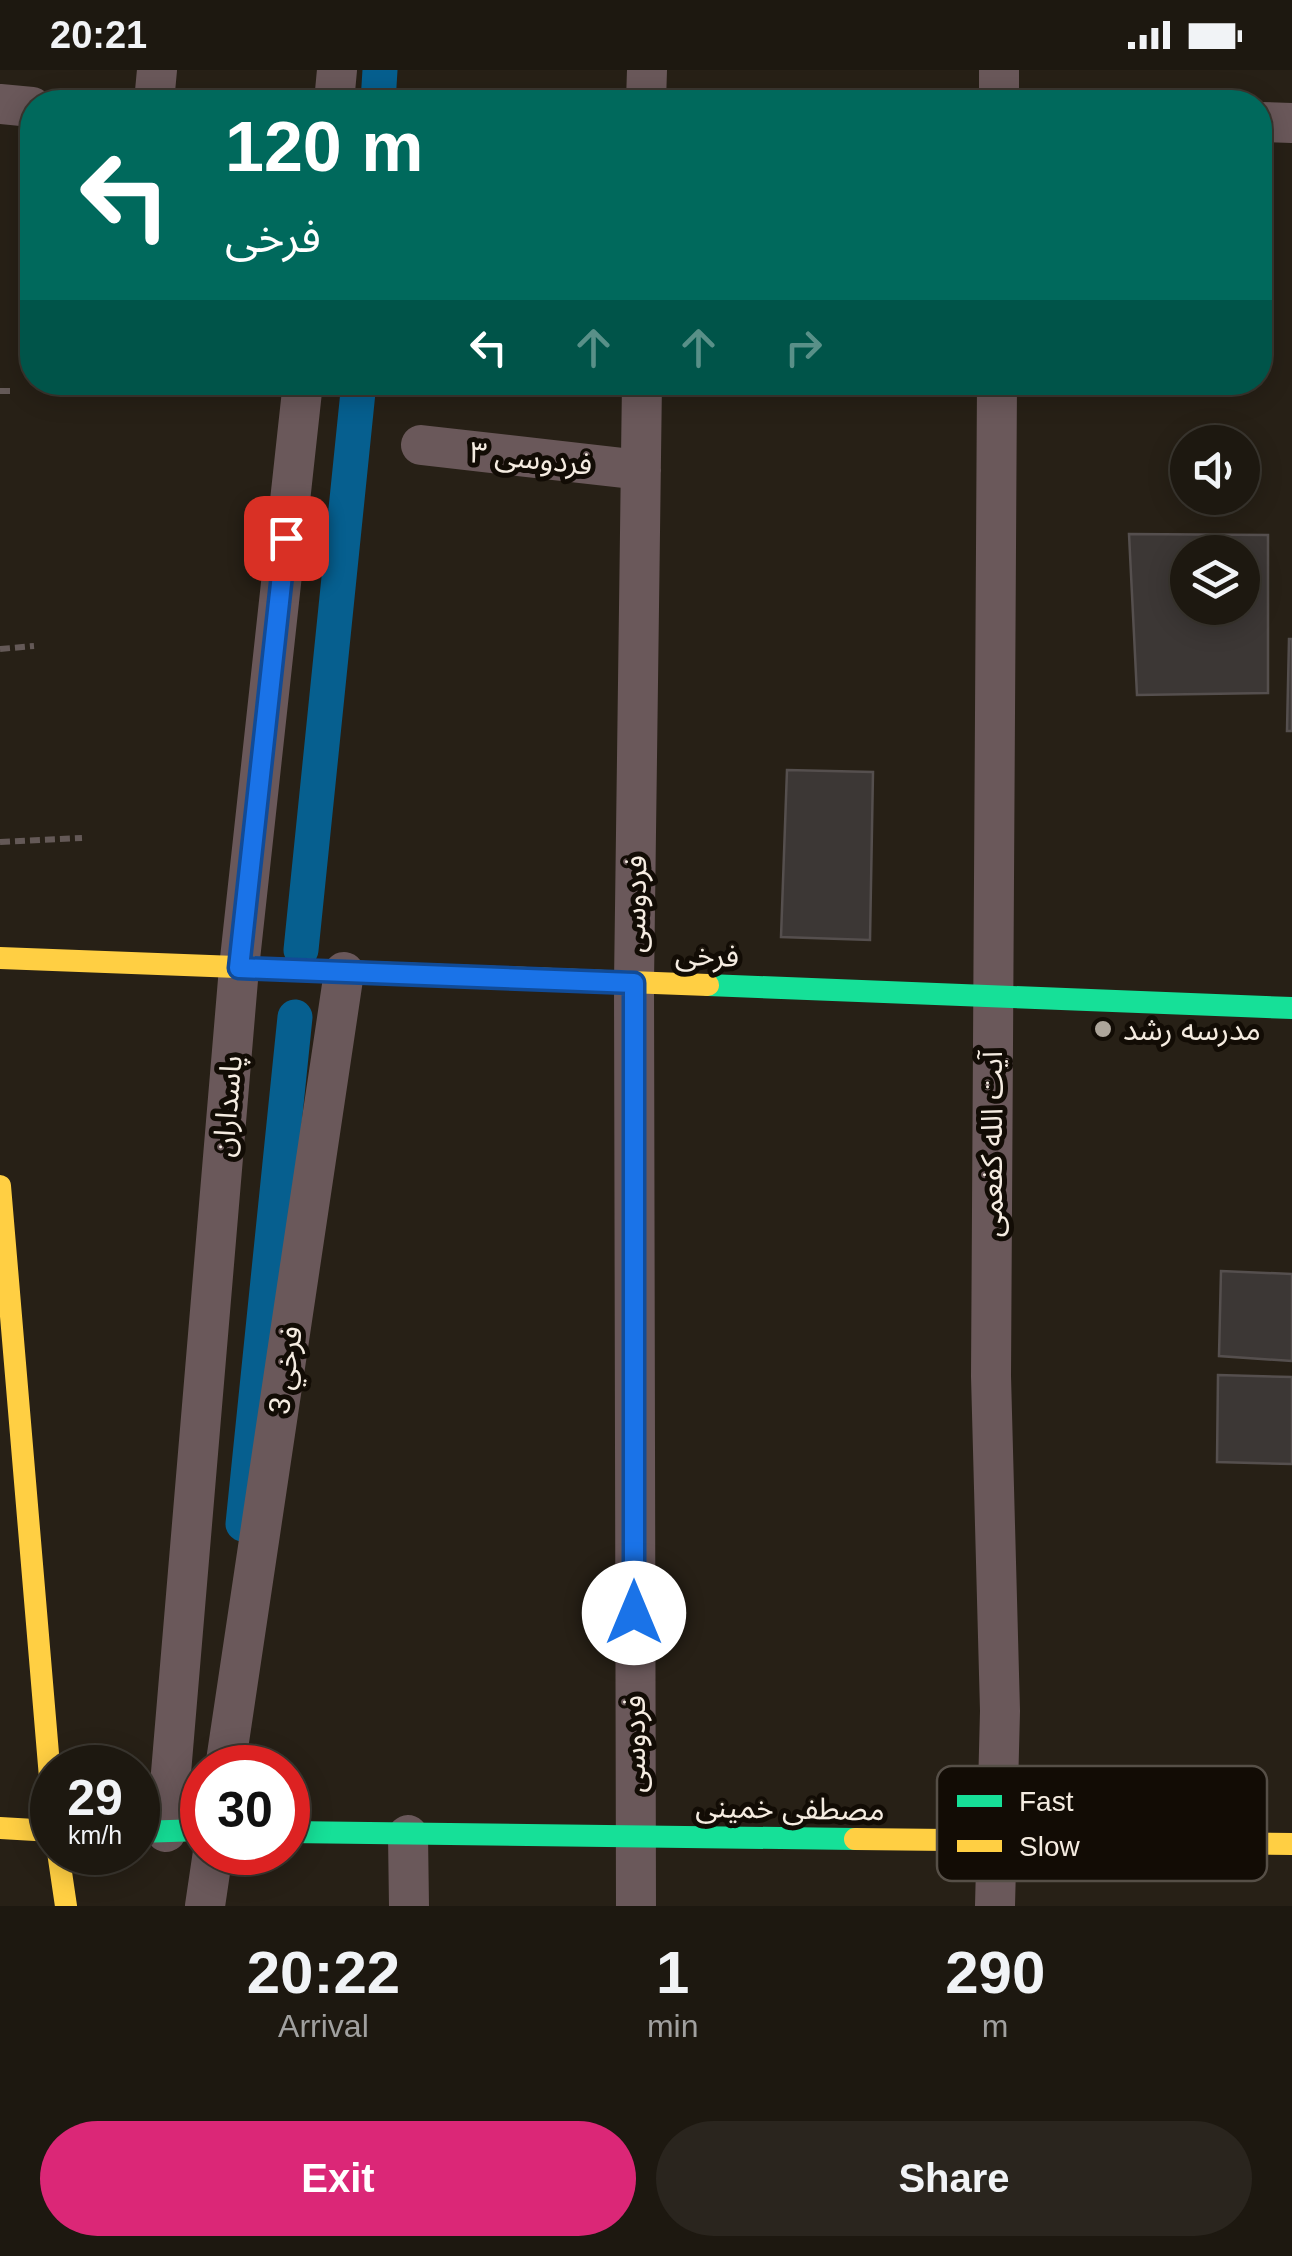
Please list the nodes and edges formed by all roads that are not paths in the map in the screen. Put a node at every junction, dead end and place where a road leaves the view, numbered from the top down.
1 (302, 395) edge
2 (642, 395) edge
3 (996, 395) edge
4 (421, 445) dead end
5 (641, 470) junction
6 (0, 958) edge
7 (239, 968) junction
8 (344, 972) junction
9 (634, 983) junction
10 (991, 996) junction
11 (1292, 1008) edge
12 (0, 1186) edge
13 (47, 1745) edge
14 (228, 1745) edge
15 (998, 1766) edge
16 (0, 1828) edge
17 (30, 1830) edge
18 (169, 1831) edge
19 (310, 1833) edge
20 (408, 1835) junction
21 (634, 1837) junction
22 (937, 1840) edge
23 (1267, 1844) edge
24 (1292, 1844) edge
25 (61, 1875) edge
26 (209, 1875) edge
27 (66, 1906) edge
28 (205, 1906) edge
29 (409, 1906) edge
30 (636, 1906) edge

1 - 7 street, پاسداران
2 - 5 street, فردوسی
3 - 10 street, آیت الله کفعمی
4 - 5 street, فردوسی ۳
5 - 9 street, فردوسی
6 - 7 street, فرخی
7 - 8 street, فرخی
7 - 18 street, پاسداران
8 - 9 street, فرخی
8 - 14 street, فرخي 3
9 - 10 street, فرخی
9 - 21 street, فردوسی
10 - 11 street, فرخی
10 - 15 street, آیت الله کفعمی
12 - 13 street
16 - 17 street
19 - 20 street, مصطفی خمینی
20 - 21 street, مصطفی خمینی
20 - 29 street
21 - 22 street, مصطفی خمینی
21 - 30 street, فردوسی
23 - 24 street, مصطفی خمینی
25 - 27 street
26 - 28 street

